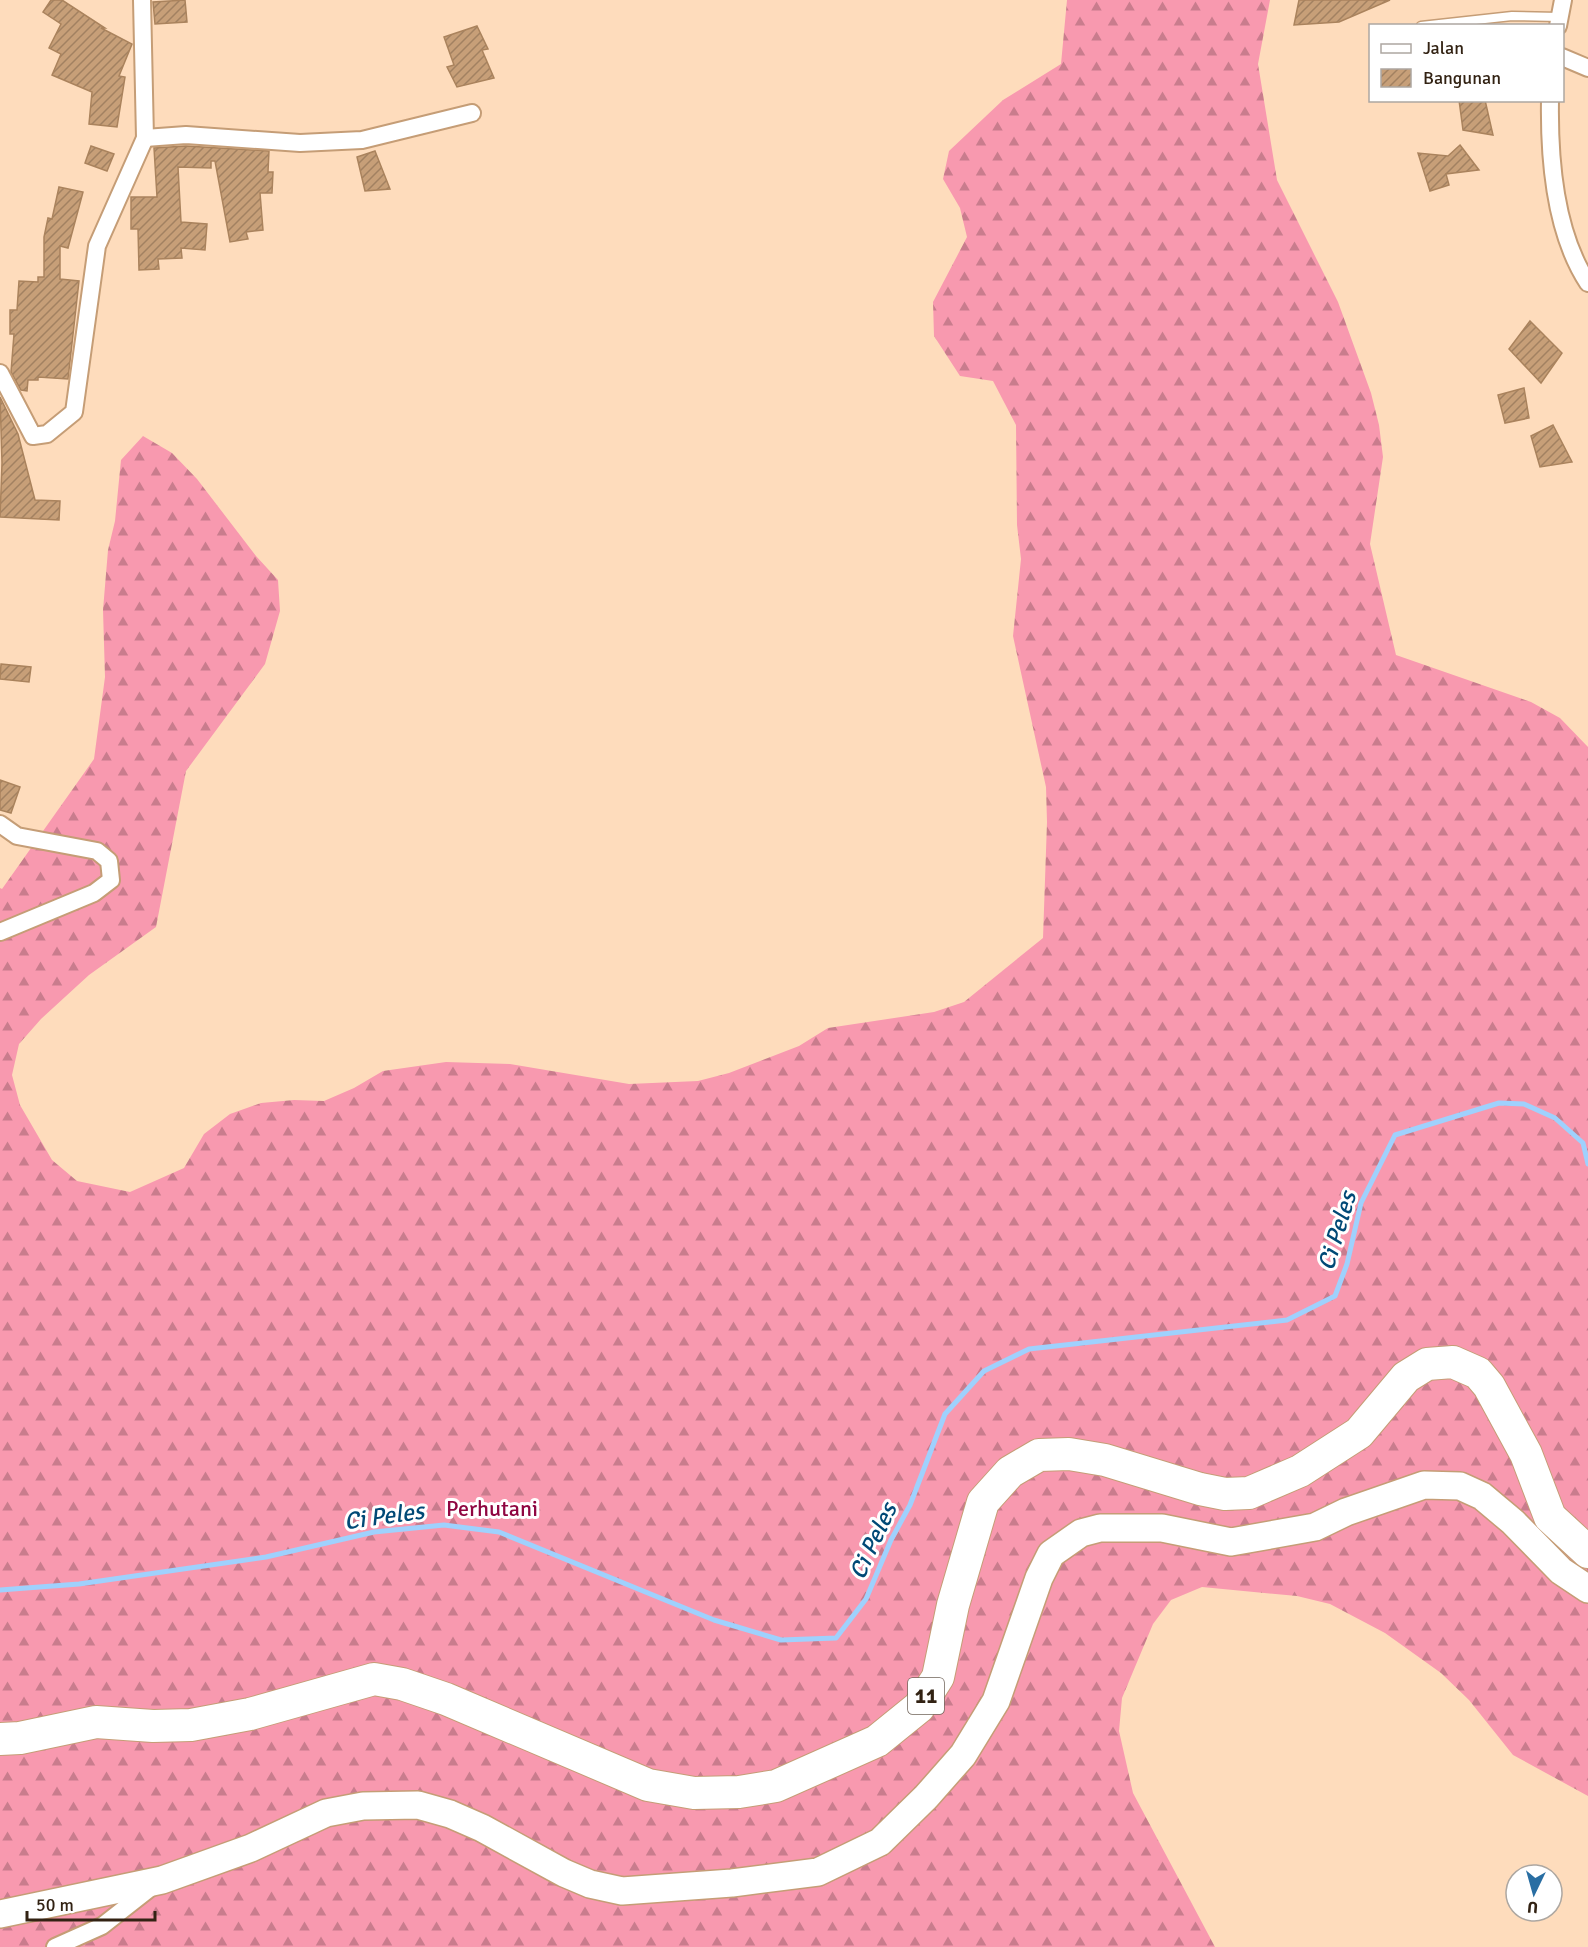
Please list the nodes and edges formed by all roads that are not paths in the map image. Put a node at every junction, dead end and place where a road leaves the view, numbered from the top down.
1 (142, 0) edge
2 (1563, 0) edge
3 (1559, 21) edge
4 (1439, 24) edge
5 (1564, 57) edge
6 (1588, 68) edge
7 (1550, 102) edge
8 (472, 113) dead end
9 (145, 138) junction
10 (1588, 283) edge
11 (0, 373) edge
12 (0, 825) edge
13 (0, 932) edge
14 (1588, 1552) edge
15 (1588, 1589) edge
16 (0, 1739) edge
17 (162, 1880) junction
18 (0, 1914) edge
19 (55, 1947) edge

1 - 9 street
2 - 3 street
3 - 4 lane
5 - 6 street
7 - 10 street
8 - 9 street
9 - 11 street
12 - 13 street
14 - 16 highway, 11
15 - 17 main road
17 - 18 main road
17 - 19 street

